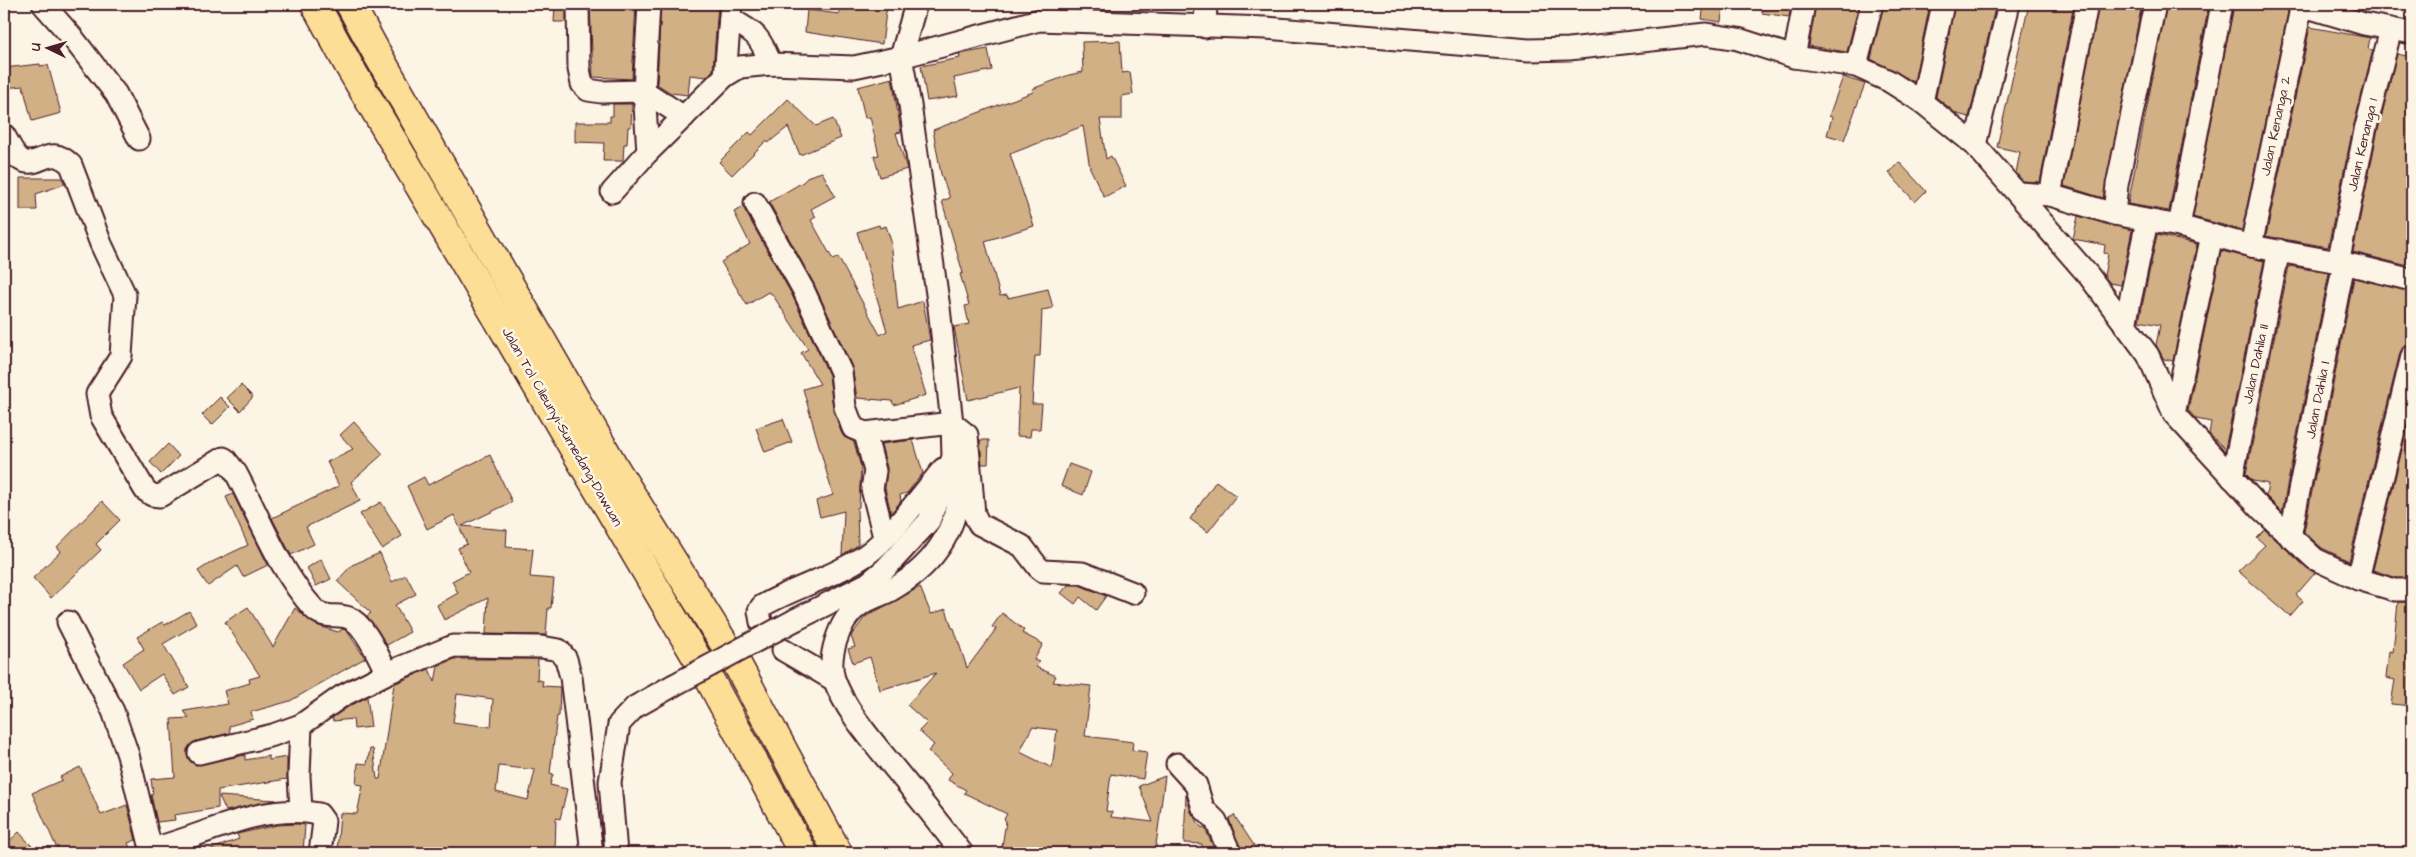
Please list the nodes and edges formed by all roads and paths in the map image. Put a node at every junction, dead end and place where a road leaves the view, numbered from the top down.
1 (43, 4) edge
2 (315, 4) edge
3 (350, 4) edge
4 (578, 4) edge
5 (649, 4) edge
6 (916, 4) edge
7 (1206, 4) edge
8 (1804, 4) edge
9 (1872, 4) edge
10 (1943, 4) edge
11 (2009, 4) edge
12 (2087, 4) edge
13 (2155, 4) edge
14 (2222, 4) edge
15 (2300, 4) edge
16 (731, 11) edge
17 (1205, 27) junction
18 (2391, 29) junction
19 (2412, 33) edge
20 (901, 57) junction
21 (1794, 57) junction
22 (771, 64) junction
23 (1856, 66) junction
24 (725, 76) junction
25 (644, 91) junction
26 (1922, 102) junction
27 (684, 117) junction
28 (4, 135) edge
29 (139, 139) dead end
30 (1975, 145) junction
31 (648, 152) junction
32 (612, 192) dead end
33 (2017, 193) junction
34 (2050, 195) junction
35 (755, 203) dead end
36 (2114, 214) junction
37 (2147, 222) junction
38 (2179, 226) junction
39 (2212, 234) junction
40 (2251, 246) junction
41 (2279, 250) junction
42 (2341, 263) junction
43 (2412, 280) edge
44 (2125, 325) junction
45 (2412, 356) edge
46 (2174, 414) junction
47 (952, 423) junction
48 (865, 433) junction
49 (952, 457) junction
50 (2232, 478) junction
51 (884, 537) junction
52 (2290, 537) junction
53 (2358, 579) junction
54 (2412, 590) edge
55 (1133, 592) dead end
56 (68, 622) dead end
57 (761, 622) dead end
58 (783, 650) dead end
59 (387, 673) junction
60 (834, 680) junction
61 (301, 725) junction
62 (199, 753) dead end
63 (1177, 764) dead end
64 (301, 810) junction
65 (613, 822) junction
66 (589, 825) junction
67 (152, 851) edge
68 (320, 853) edge
69 (592, 853) edge
70 (616, 853) edge
71 (803, 853) edge
72 (838, 853) edge
73 (962, 853) edge
74 (1230, 853) edge

1 - 29 street
2 - 71 highway, Jalan Tol Cileunyi–Sumedang–Dawuan
3 - 72 highway, Jalan Tol Cileunyi–Sumedang–Dawuan
4 - 25 street
5 - 25 street
6 - 20 street
7 - 17 street
8 - 21 street
9 - 23 street
10 - 26 street
11 - 30 street
12 - 34 street
13 - 36 street
14 - 38 street
15 - 18 street
15 - 40 street, Jalan Kenanga 2
16 - 22 street
16 - 24 street
17 - 20 street
17 - 21 street
18 - 19 street
18 - 42 street, Jalan Kenanga 1
20 - 22 street
20 - 47 street
21 - 23 street
22 - 24 street
23 - 26 street
24 - 27 street
25 - 27 street
25 - 31 street
26 - 30 street
27 - 31 street
28 - 59 street
30 - 33 street
31 - 32 street
33 - 34 street
33 - 44 street
34 - 36 street
35 - 48 street
36 - 37 street
37 - 38 street
37 - 44 street
38 - 39 street
39 - 40 street
39 - 46 street
40 - 41 street
41 - 42 street
41 - 50 street, Jalan Dahlia II
42 - 43 street
42 - 52 street, Jalan Dahlia I
44 - 46 street
45 - 53 street
46 - 50 street
47 - 48 street
47 - 49 street
47 - 55 street
48 - 51 street
49 - 51 street
49 - 60 street
49 - 65 street, bridge
50 - 52 street
51 - 57 street
52 - 53 street
53 - 54 street
56 - 67 street
58 - 60 street
59 - 61 street
59 - 66 street
60 - 73 street
61 - 62 street
61 - 64 street
63 - 74 street
64 - 67 street
64 - 68 street
65 - 66 street
65 - 70 street
66 - 69 street

